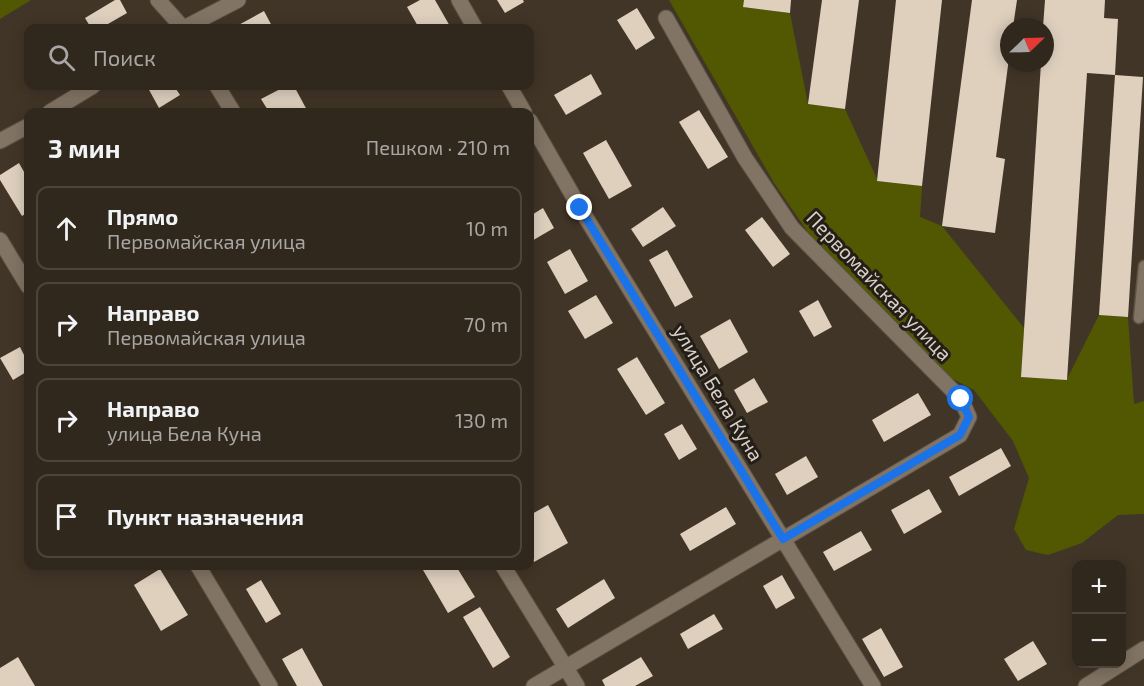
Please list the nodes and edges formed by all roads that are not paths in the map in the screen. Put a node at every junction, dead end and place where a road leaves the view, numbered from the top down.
1 (158, 0) edge
2 (238, 0) edge
3 (459, 0) edge
4 (666, 18) dead end
5 (179, 24) edge
6 (191, 24) edge
7 (473, 24) edge
8 (86, 90) edge
9 (219, 90) edge
10 (511, 90) edge
11 (57, 108) edge
12 (231, 108) edge
13 (522, 108) edge
14 (24, 128) edge
15 (534, 128) edge
16 (0, 141) edge
17 (0, 240) edge
18 (1144, 266) edge
19 (24, 279) edge
20 (1138, 318) dead end
21 (783, 539) junction
22 (200, 570) edge
23 (505, 570) edge
24 (1144, 650) edge
25 (565, 668) junction
26 (270, 686) edge
27 (534, 686) edge
28 (577, 686) edge
29 (873, 686) edge
30 (1086, 686) edge

1 - 5 street
2 - 6 street
3 - 7 street
4 - 21 street, Первомайская улица
8 - 11 street
9 - 12 street
10 - 13 street
14 - 16 street
15 - 21 street, улица Бела Куна
17 - 19 street
18 - 20 lane
21 - 25 street, Первомайская улица
21 - 29 street, улица Бела Куна
22 - 26 street
23 - 25 street
24 - 30 street
25 - 27 street, Первомайская улица
25 - 28 street

